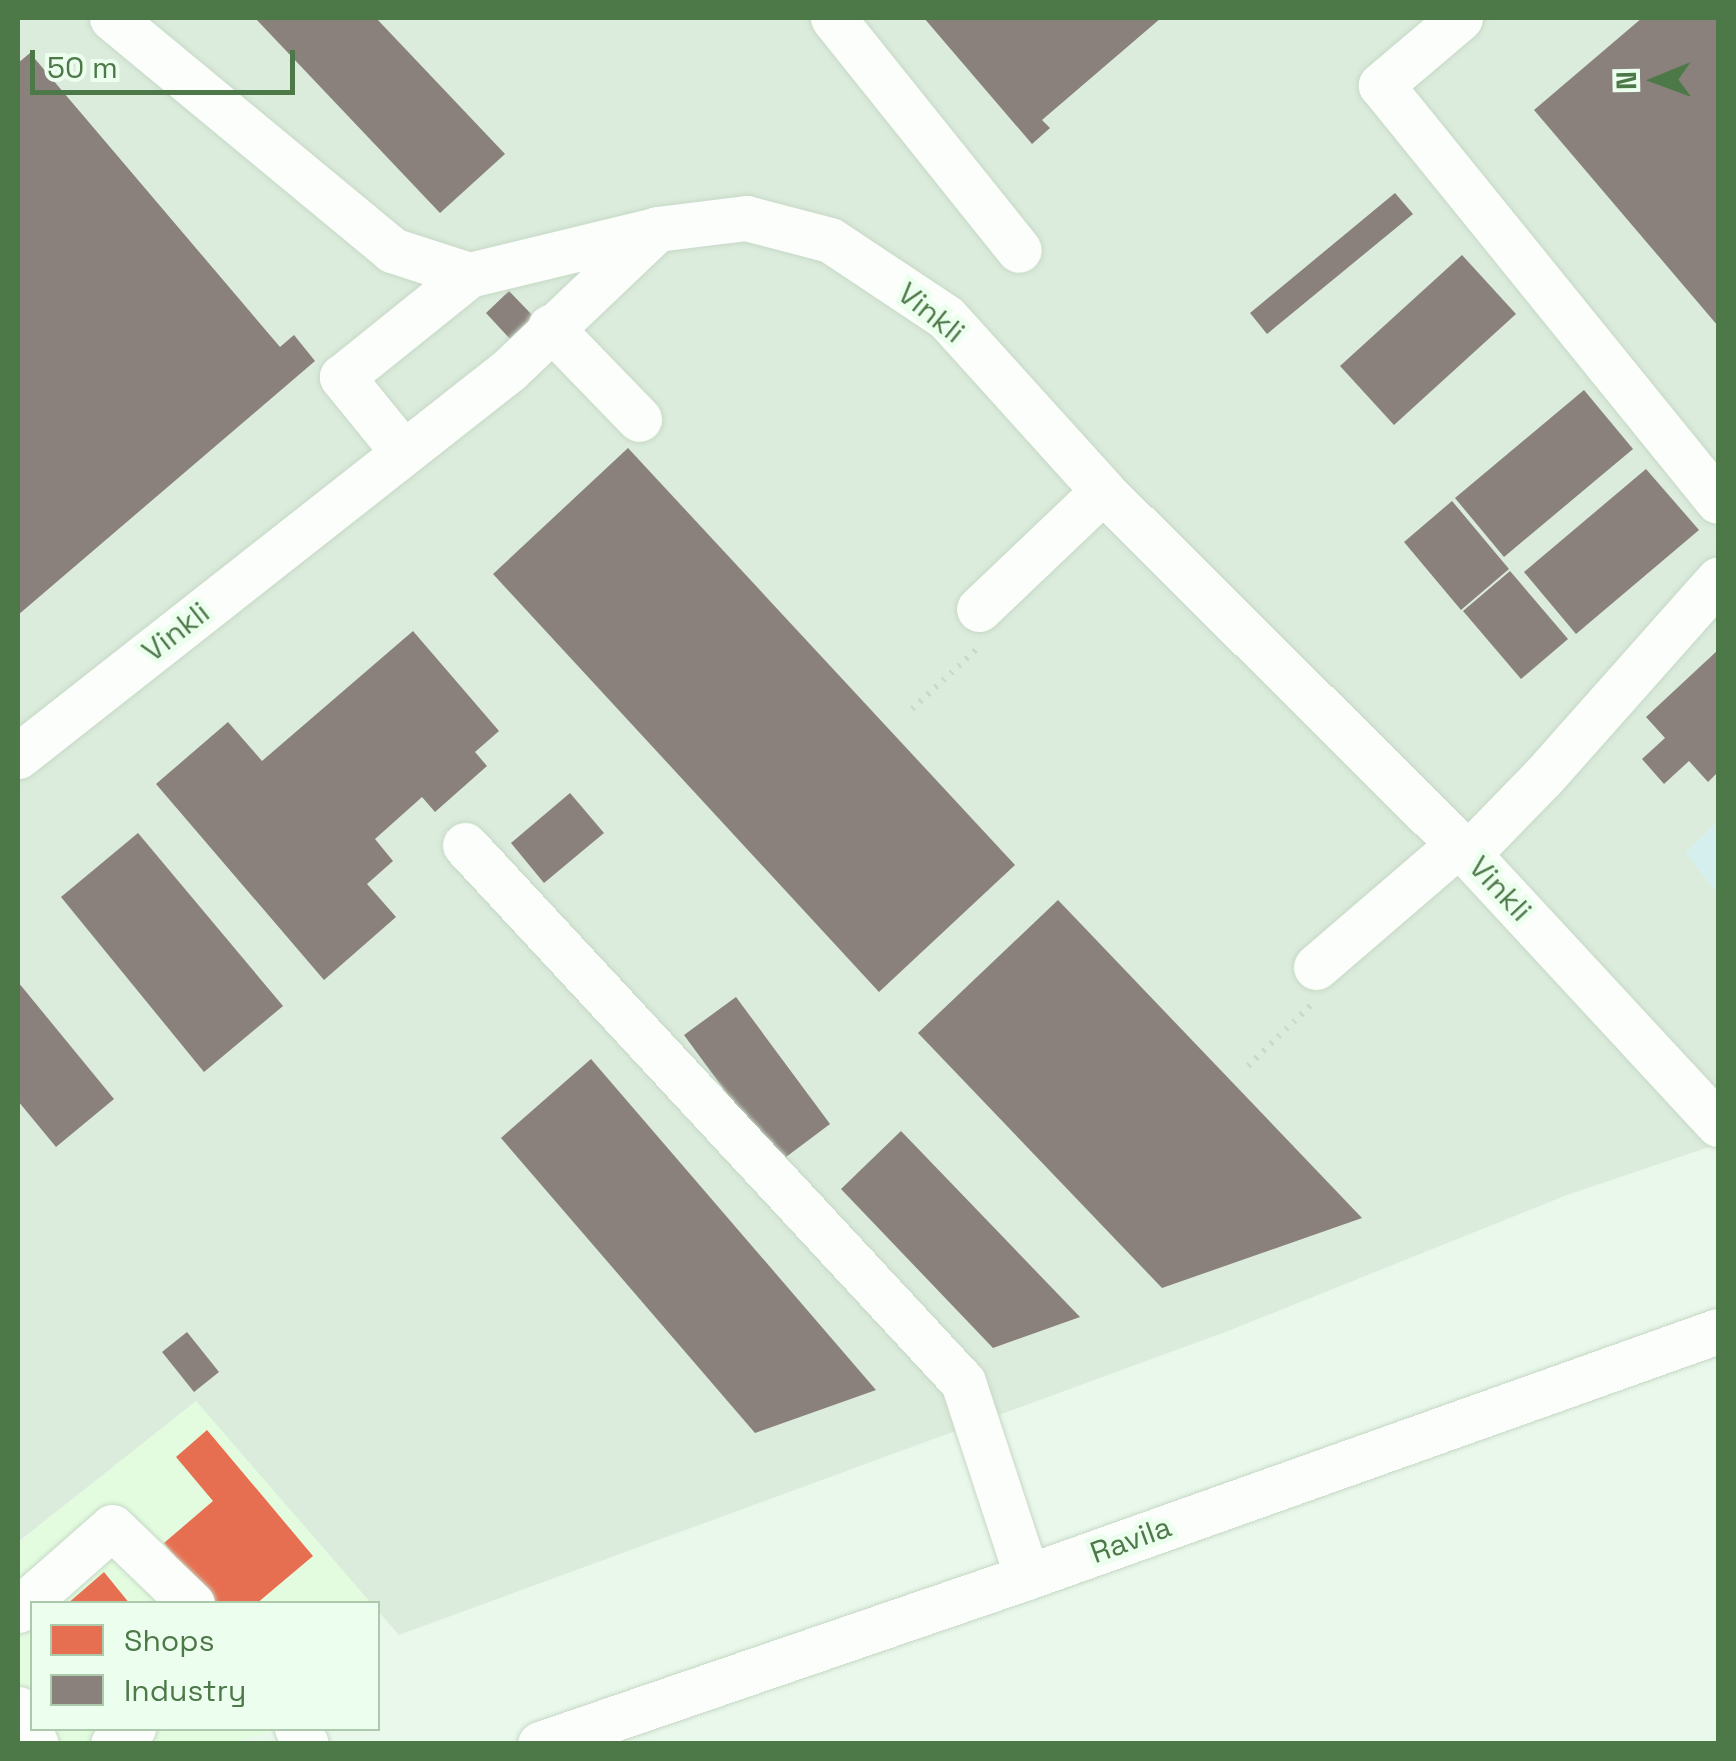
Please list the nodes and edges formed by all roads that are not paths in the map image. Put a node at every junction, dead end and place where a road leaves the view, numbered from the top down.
1 (112, 18) edge
2 (833, 18) edge
3 (1460, 18) edge
4 (656, 229) junction
5 (1019, 250) dead end
6 (469, 275) junction
7 (550, 328) junction
8 (639, 419) dead end
9 (404, 452) junction
10 (1104, 492) junction
11 (1718, 501) edge
12 (1718, 580) edge
13 (980, 609) dead end
14 (18, 756) edge
15 (465, 845) dead end
16 (1463, 849) junction
17 (1316, 967) dead end
18 (1718, 1124) edge
19 (1718, 1330) edge
20 (1027, 1577) junction
21 (189, 1601) edge
22 (18, 1610) edge
23 (18, 1709) edge
24 (36, 1744) edge
25 (540, 1744) edge

1 - 6 street
2 - 5 street
3 - 11 street
4 - 6 street
4 - 7 street, Vinkli
4 - 10 street, Vinkli
6 - 9 street
7 - 8 street
7 - 9 street, Vinkli
9 - 14 street, Vinkli
10 - 13 street
10 - 16 street, Vinkli
12 - 16 street
15 - 20 street
16 - 17 street
16 - 18 street, Vinkli
19 - 20 street, Ravila
20 - 25 street, Ravila
21 - 22 street
23 - 24 street

